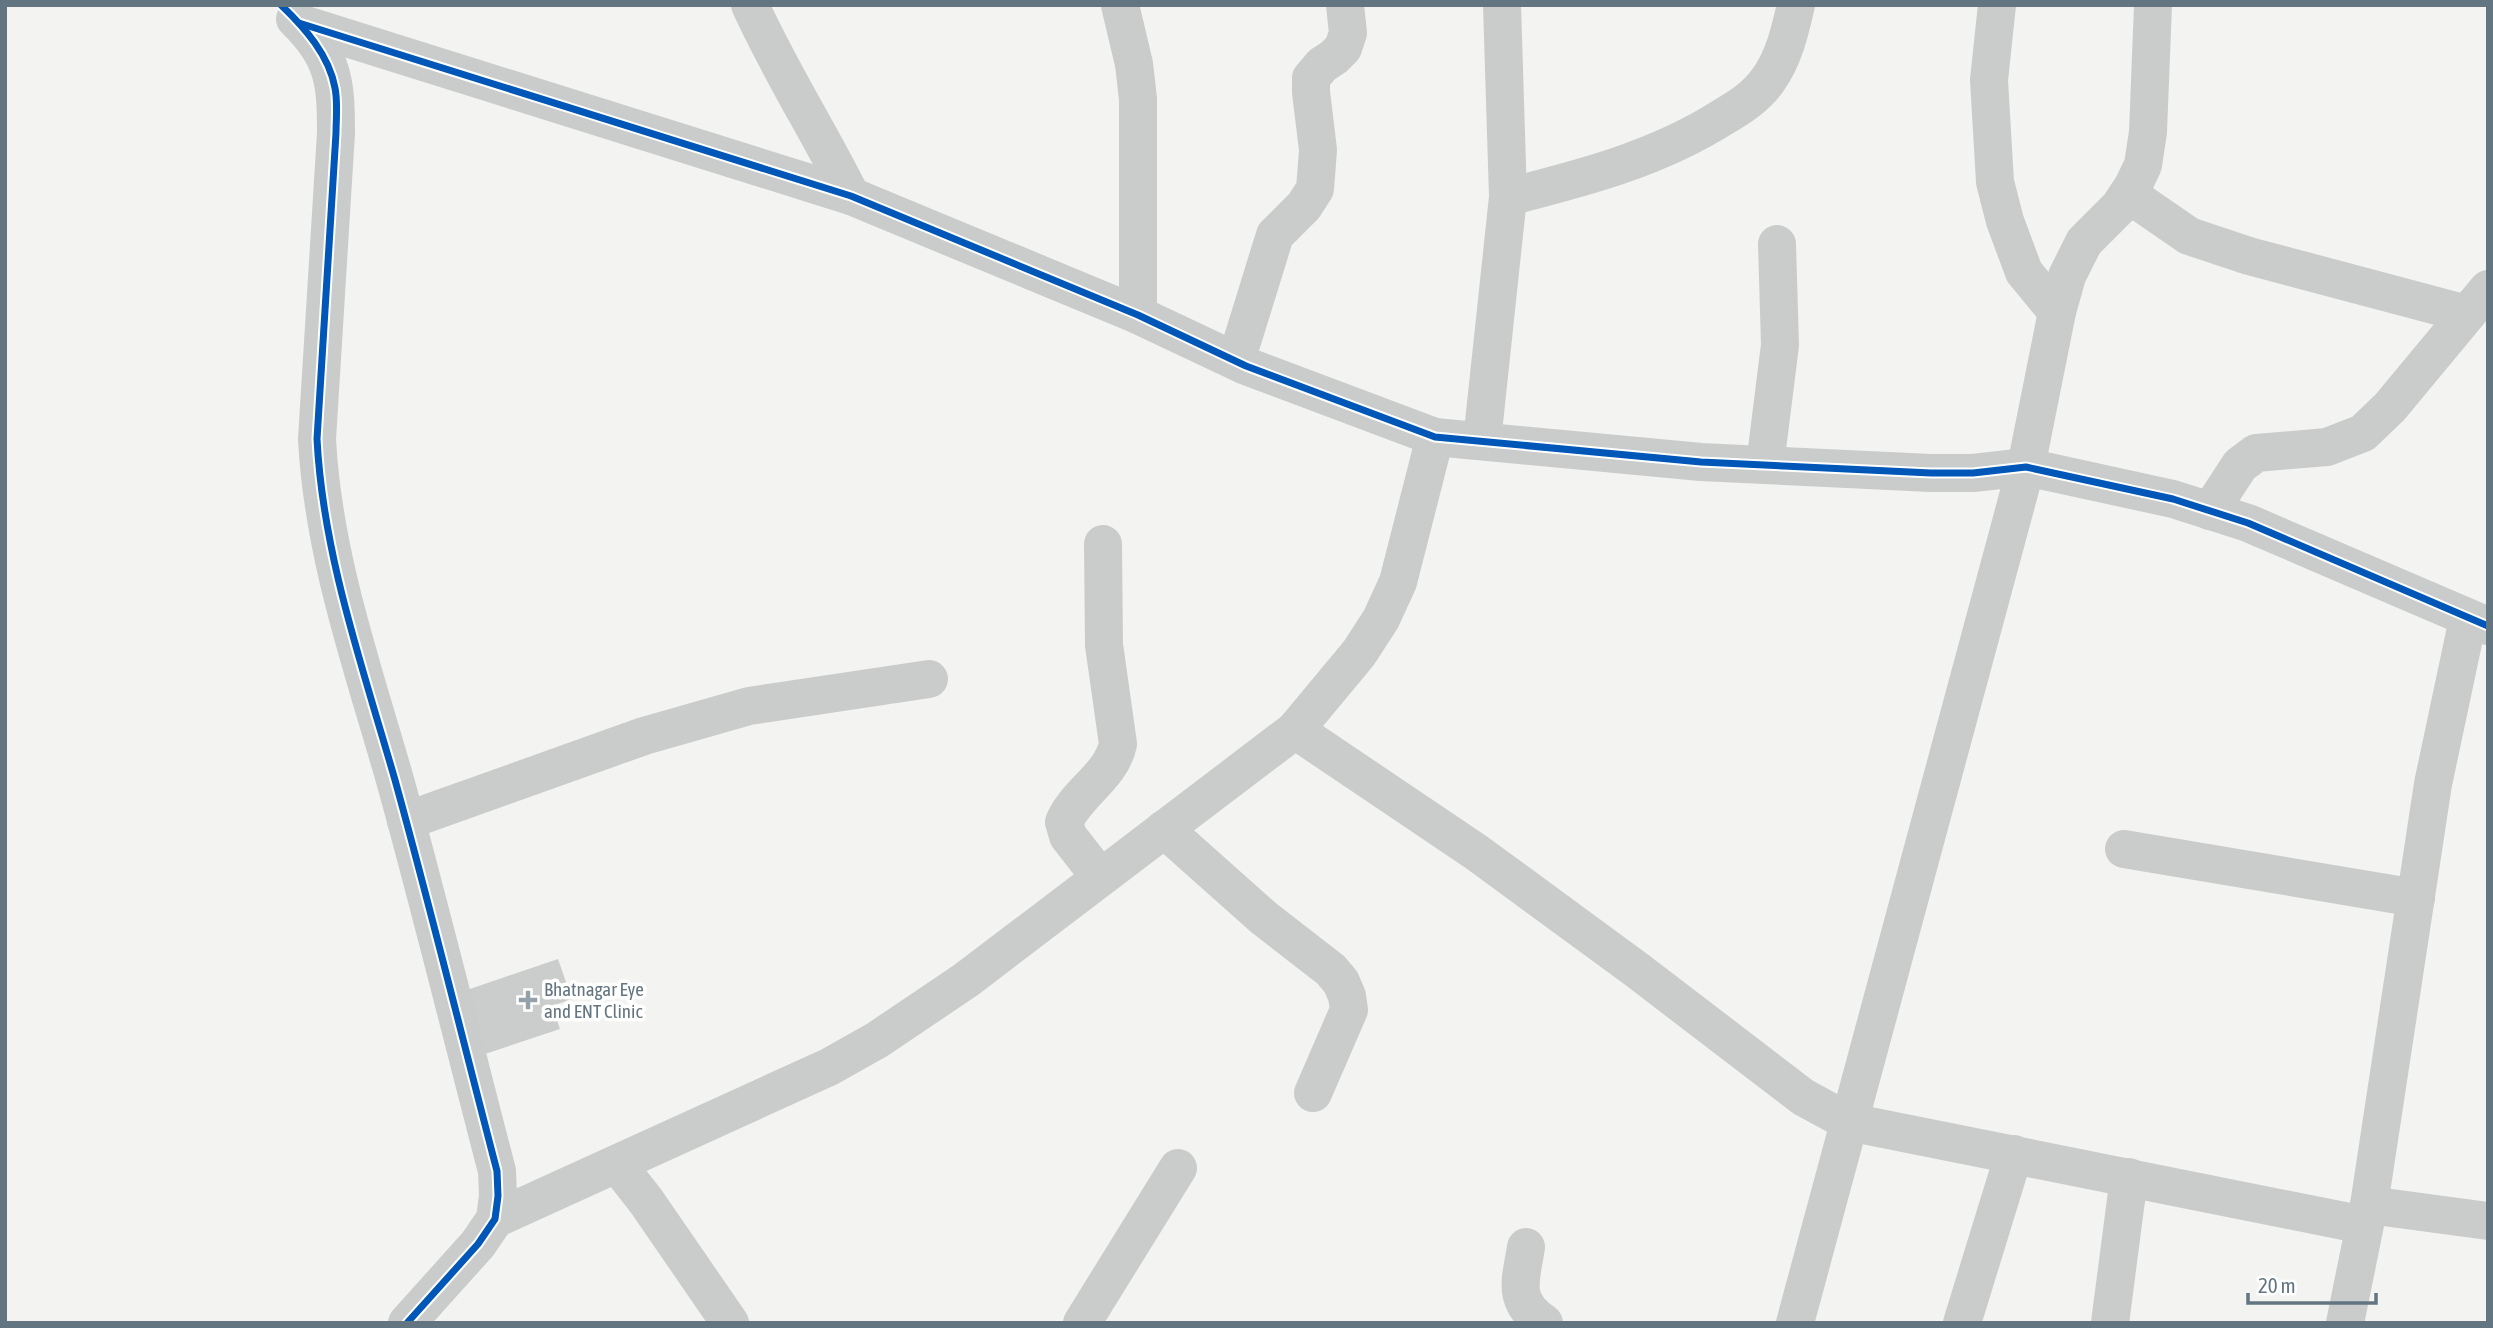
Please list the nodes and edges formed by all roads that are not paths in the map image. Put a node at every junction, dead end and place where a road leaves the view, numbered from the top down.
1 (750, 5) edge
2 (1120, 5) edge
3 (1345, 5) edge
4 (1502, 5) edge
5 (1796, 5) edge
6 (1997, 5) edge
7 (2153, 5) edge
8 (290, 14) edge
9 (2128, 194) junction
10 (851, 196) junction
11 (1508, 197) junction
12 (1777, 244) dead end
13 (2477, 302) edge
14 (2057, 312) junction
15 (1138, 315) junction
16 (1236, 361) junction
17 (1436, 437) junction
18 (1482, 441) junction
19 (1765, 465) junction
20 (2026, 467) junction
21 (2210, 511) junction
22 (1103, 544) dead end
23 (2478, 622) edge
24 (929, 679) dead end
25 (1295, 730) junction
26 (406, 821) junction
27 (1164, 829) junction
28 (2124, 849) dead end
29 (1100, 877) junction
30 (2416, 898) junction
31 (1313, 1093) dead end
32 (1849, 1122) junction
33 (2014, 1153) junction
34 (617, 1164) junction
35 (1178, 1168) dead end
36 (2129, 1177) junction
37 (2366, 1215) junction
38 (495, 1219) junction
39 (2488, 1221) edge
40 (1526, 1247) dead end
41 (407, 1323) edge
42 (730, 1323) edge
43 (1082, 1323) edge
44 (1544, 1323) edge
45 (1795, 1323) edge
46 (1962, 1323) edge
47 (2110, 1323) edge
48 (2345, 1323) edge

1 - 10 street
2 - 15 street
3 - 16 street
4 - 11 street
5 - 11 street
6 - 14 street
7 - 9 street
8 - 10 street
8 - 26 street
9 - 13 street
9 - 14 street
10 - 15 street
11 - 18 street
12 - 19 street
13 - 21 street
14 - 20 street
15 - 16 street
16 - 17 street
17 - 18 street
17 - 25 street
18 - 19 street
19 - 20 street
20 - 21 street
20 - 32 street
21 - 23 street
22 - 29 street
23 - 30 street
24 - 26 street
25 - 27 street
25 - 32 street
26 - 38 street
27 - 29 street
27 - 31 street
28 - 30 street
29 - 34 street
30 - 37 street
32 - 33 street
32 - 45 street
33 - 36 street
33 - 46 street
34 - 38 street
34 - 42 street
35 - 43 street
36 - 37 street
36 - 47 street
37 - 39 street
37 - 48 street
38 - 41 street
40 - 44 street

